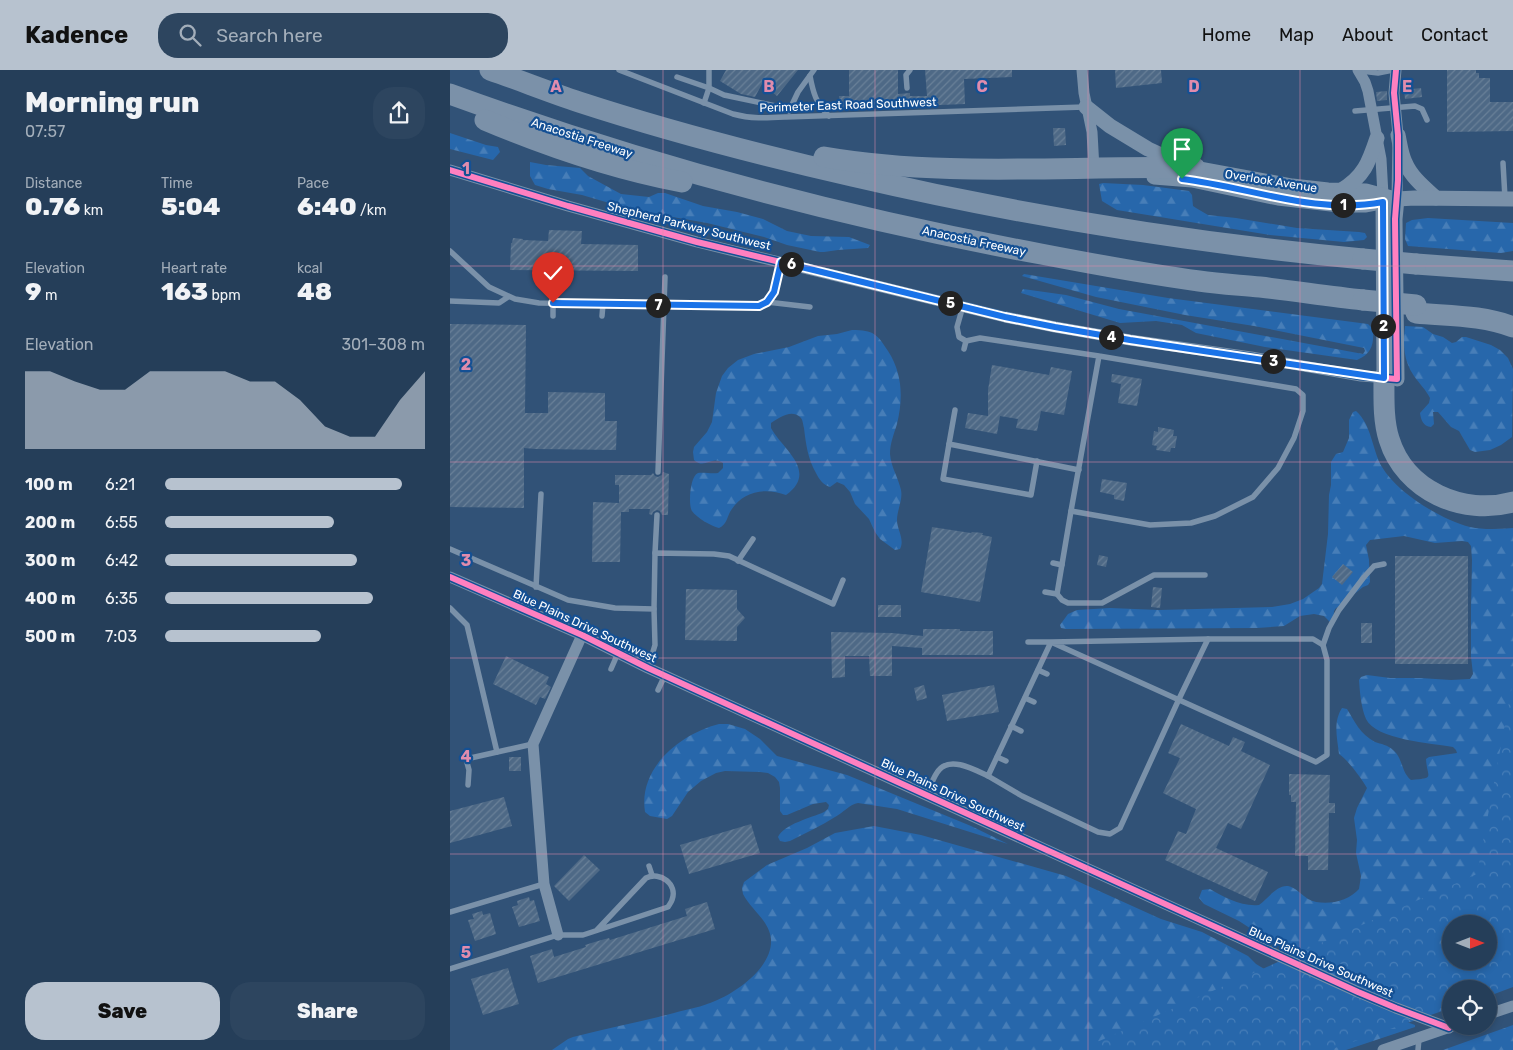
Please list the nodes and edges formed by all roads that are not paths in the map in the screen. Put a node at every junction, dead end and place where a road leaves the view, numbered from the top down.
1 (619, 70) edge
2 (709, 70) edge
3 (814, 70) edge
4 (910, 70) edge
5 (1082, 70) edge
6 (1358, 70) edge
7 (1395, 70) edge
8 (495, 72) edge
9 (810, 76) junction
10 (678, 77) dead end
11 (710, 88) junction
12 (907, 88) dead end
13 (450, 94) edge
14 (704, 103) junction
15 (450, 107) edge
16 (1086, 107) junction
17 (1396, 107) junction
18 (790, 109) junction
19 (1371, 110) junction
20 (1355, 111) dead end
21 (828, 116) junction
22 (786, 117) junction
23 (1426, 120) dead end
24 (1398, 135) junction
25 (1377, 138) junction
26 (1503, 163) dead end
27 (1195, 168) junction
28 (1094, 169) junction
29 (450, 170) edge
30 (1340, 191) junction
31 (1436, 198) junction
32 (1388, 199) junction
33 (1509, 199) edge
34 (810, 204) junction
35 (450, 251) edge
36 (781, 262) junction
37 (1513, 271) edge
38 (665, 277) dead end
39 (508, 297) junction
40 (450, 301) edge
41 (767, 302) junction
42 (553, 303) junction
43 (603, 304) junction
44 (664, 305) junction
45 (963, 306) junction
46 (810, 307) dead end
47 (1416, 309) junction
48 (1513, 312) edge
49 (553, 316) dead end
50 (602, 316) dead end
51 (1513, 327) edge
52 (966, 341) junction
53 (964, 350) dead end
54 (1099, 356) junction
55 (1390, 378) junction
56 (955, 410) dead end
57 (949, 444) junction
58 (1036, 461) junction
59 (1078, 470) junction
60 (658, 472) dead end
61 (1513, 489) edge
62 (541, 494) dead end
63 (1513, 502) edge
64 (1071, 511) junction
65 (657, 515) dead end
66 (753, 538) dead end
67 (450, 549) edge
68 (655, 553) junction
69 (738, 561) junction
70 (1052, 563) dead end
71 (1384, 564) dead end
72 (1062, 565) junction
73 (1205, 575) dead end
74 (450, 577) edge
75 (842, 580) dead end
76 (536, 587) junction
77 (1045, 592) dead end
78 (1057, 594) junction
79 (450, 608) edge
80 (654, 609) junction
81 (582, 635) junction
82 (1208, 639) junction
83 (1028, 642) dead end
84 (1051, 642) junction
85 (1323, 645) junction
86 (618, 653) junction
87 (648, 668) junction
88 (611, 669) dead end
89 (1038, 670) junction
90 (1047, 674) dead end
91 (665, 675) junction
92 (658, 690) dead end
93 (1024, 698) junction
94 (1179, 699) junction
95 (1034, 702) dead end
96 (1011, 726) junction
97 (1021, 731) dead end
98 (533, 744) junction
99 (498, 752) junction
100 (997, 757) junction
101 (1006, 761) dead end
102 (988, 776) junction
103 (468, 785) dead end
104 (926, 795) junction
105 (649, 866) dead end
106 (652, 875) junction
107 (544, 884) junction
108 (450, 912) edge
109 (597, 930) junction
110 (558, 935) junction
111 (450, 969) edge
112 (1513, 1006) edge
113 (1497, 1011) edge
114 (1442, 1024) edge
115 (1442, 1030) edge
116 (1418, 1038) junction
117 (1383, 1050) edge
118 (1418, 1050) edge

1 - 14 lane, Perimeter East Road Southwest
2 - 11 lane
3 - 9 lane
4 - 12 lane
5 - 16 street
6 - 7 lane
6 - 19 street
7 - 17 street
8 - 28 highway
8 - 37 highway, bridge
9 - 18 lane
9 - 21 lane
10 - 11 lane
11 - 14 lane
11 - 18 lane
13 - 34 highway, Anacostia Freeway
14 - 22 lane, Perimeter East Road Southwest
15 - 34 highway
16 - 21 lane, Perimeter East Road Southwest
16 - 27 street, Overlook Avenue
16 - 28 street
17 - 19 lane
17 - 23 lane
17 - 24 street
18 - 22 lane
19 - 20 lane
19 - 25 street
21 - 22 lane, Perimeter East Road Southwest
24 - 31 street
24 - 32 street
25 - 30 street
25 - 32 street
26 - 33 lane
27 - 28 highway
27 - 30 street, Overlook Avenue
28 - 32 street, Overlook Avenue
29 - 36 street, Shepherd Parkway Southwest
30 - 32 street, Overlook Avenue
31 - 32 street
31 - 33 street
32 - 55 street
34 - 47 highway, Anacostia Freeway, bridge
35 - 39 lane
36 - 41 lane
36 - 45 street, Shepherd Parkway Southwest
38 - 44 lane
39 - 40 lane
39 - 42 lane
41 - 44 lane
41 - 46 lane
42 - 43 lane
42 - 49 lane
43 - 44 lane
43 - 50 lane
44 - 60 lane
45 - 52 lane
45 - 55 street, Shepherd Parkway Southwest
47 - 48 highway, Anacostia Freeway
47 - 51 highway
52 - 53 lane
52 - 54 lane
54 - 59 lane
54 - 64 lane
55 - 61 highway
55 - 63 highway
56 - 57 lane
57 - 58 lane
57 - 58 lane
58 - 59 lane
59 - 64 lane
62 - 76 lane
64 - 72 lane
65 - 68 lane
66 - 69 lane
67 - 76 lane
68 - 69 lane
68 - 80 lane
69 - 75 lane
70 - 72 lane
71 - 85 lane
72 - 78 lane
73 - 78 lane
74 - 81 street, Blue Plains Drive Southwest
76 - 80 lane
77 - 78 lane
79 - 99 lane
80 - 87 lane
81 - 86 street, Blue Plains Drive Southwest
81 - 98 street
82 - 84 lane
82 - 85 lane
82 - 94 lane
83 - 84 lane
84 - 89 lane
84 - 94 lane
85 - 94 lane
86 - 87 street, Blue Plains Drive Southwest
86 - 88 lane
87 - 91 street, Blue Plains Drive Southwest
89 - 90 lane
89 - 93 lane
91 - 92 lane
91 - 104 street, Blue Plains Drive Southwest
93 - 95 lane
93 - 96 lane
94 - 102 lane
96 - 97 lane
96 - 100 lane
98 - 99 lane
98 - 107 street
99 - 103 lane
100 - 101 lane
100 - 102 lane
102 - 104 lane
104 - 114 street, Blue Plains Drive Southwest
105 - 106 lane
106 - 109 lane
106 - 109 lane
107 - 108 lane
107 - 110 street
109 - 110 lane
110 - 111 lane
112 - 113 street
115 - 116 street
116 - 117 street
116 - 118 lane

